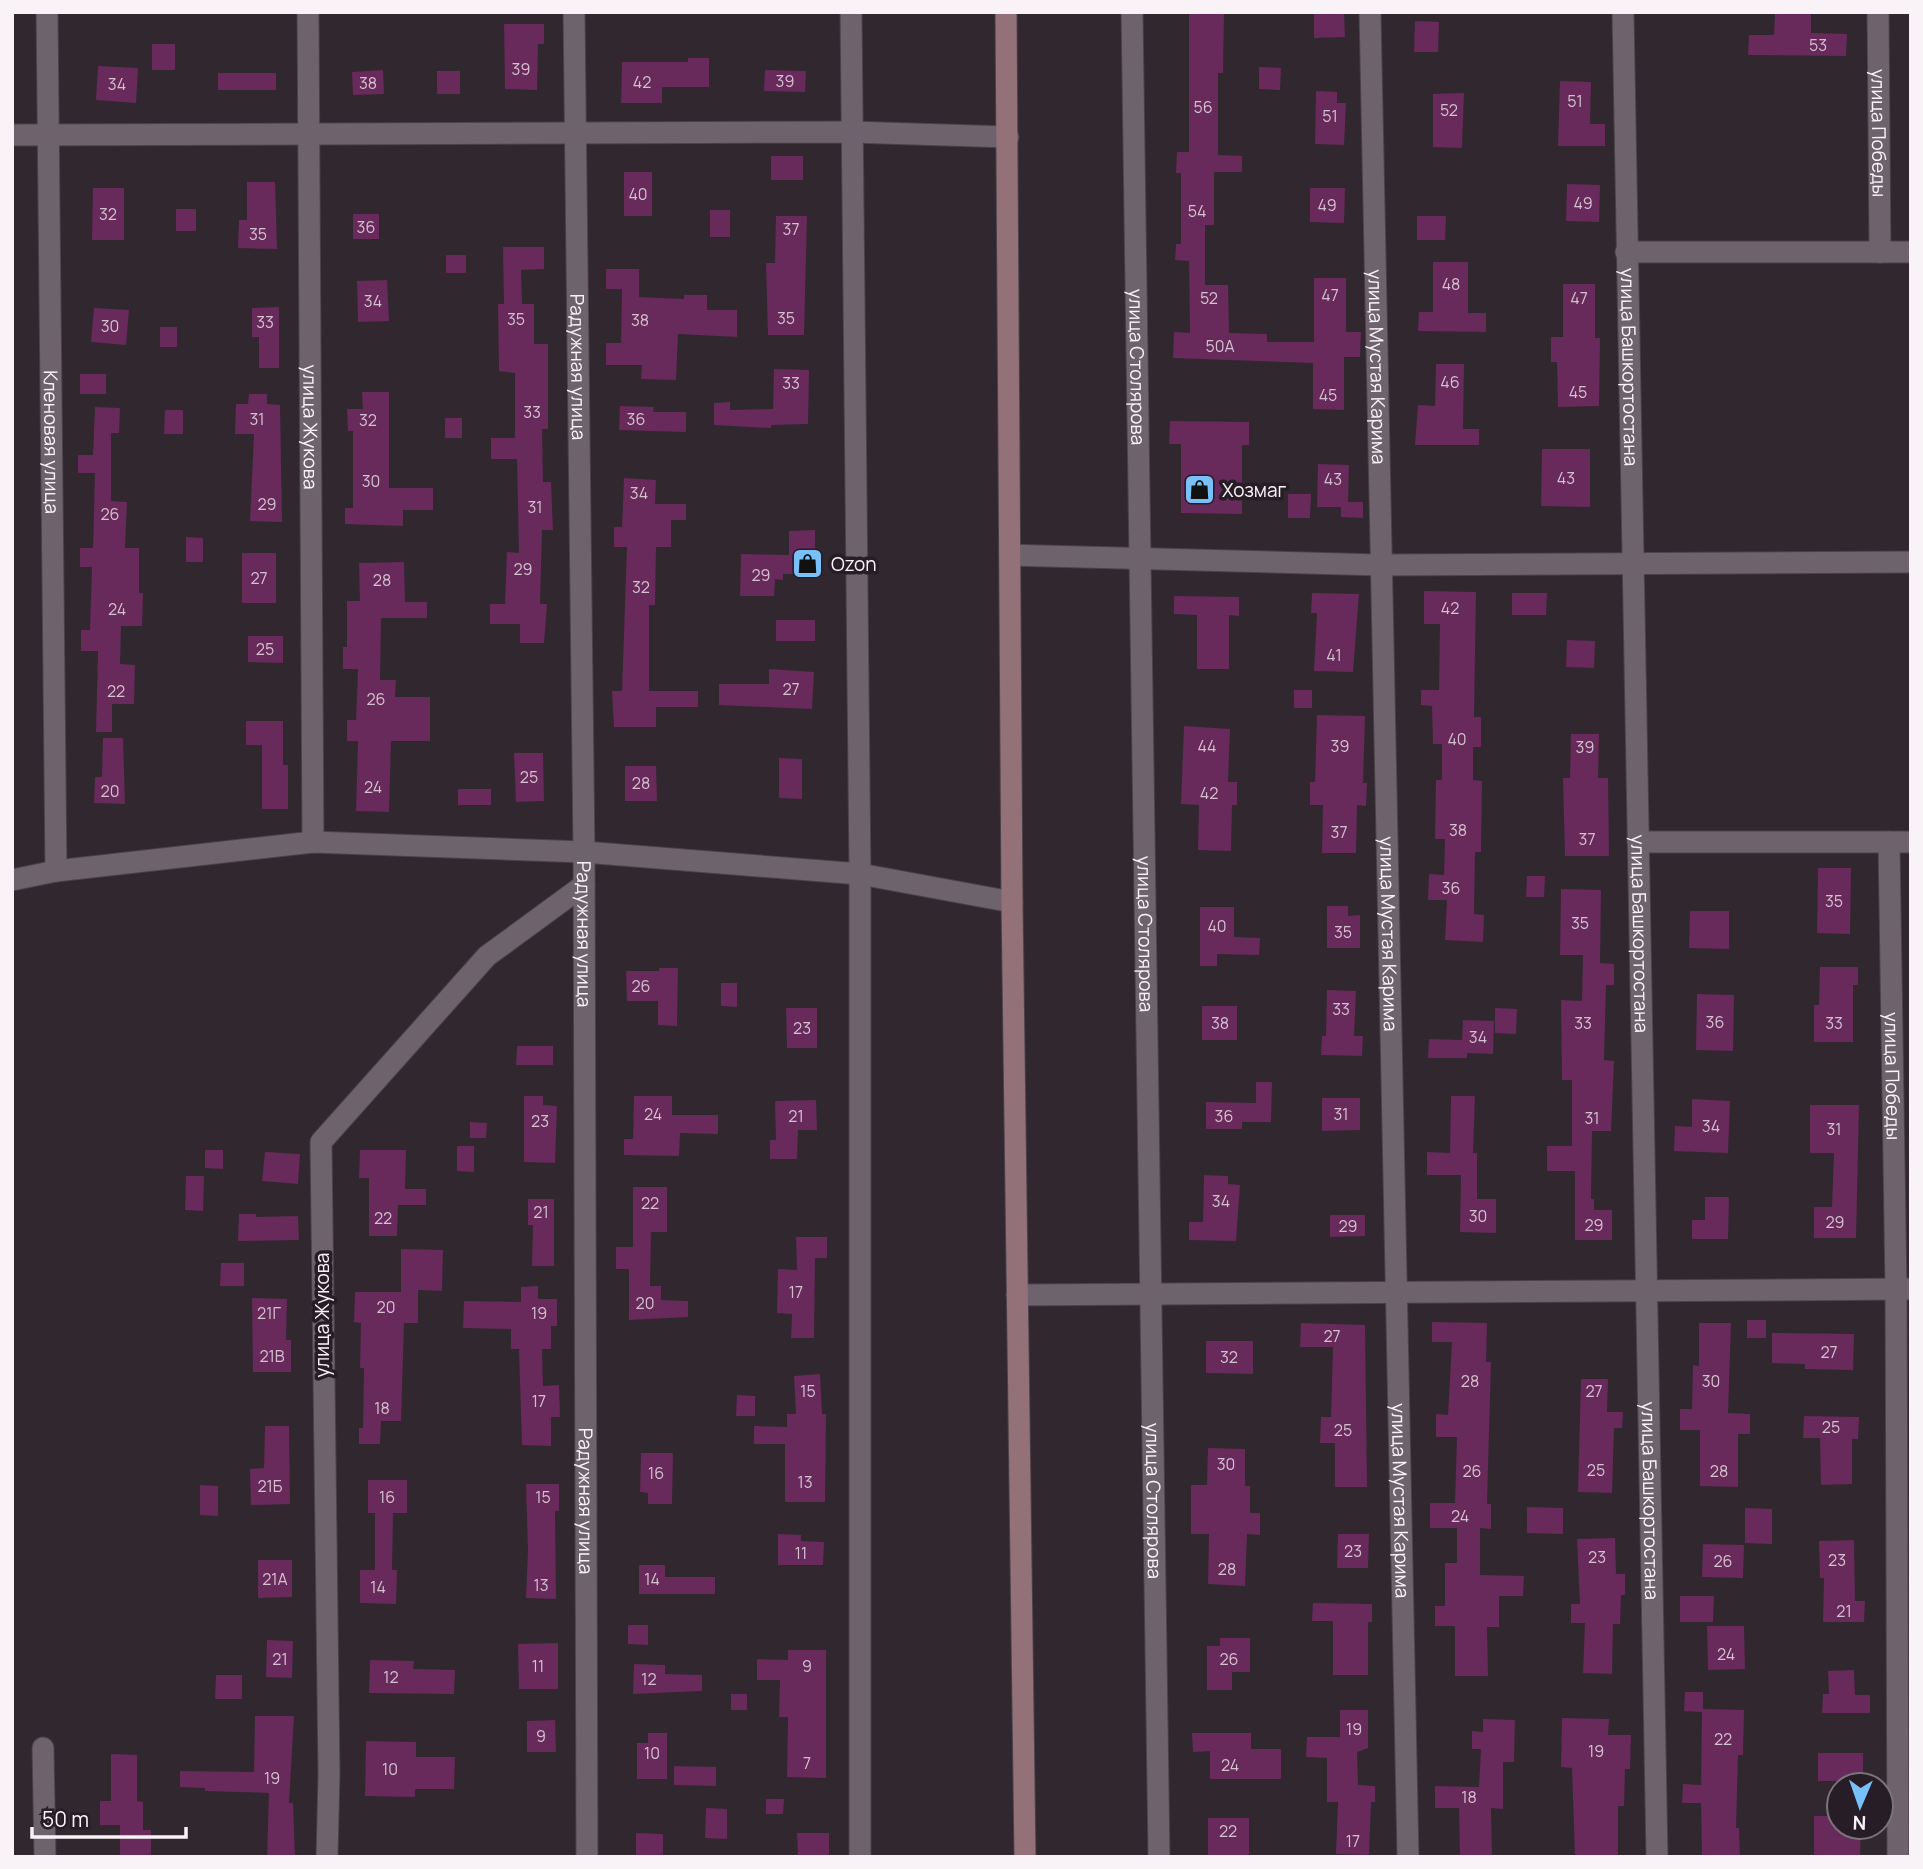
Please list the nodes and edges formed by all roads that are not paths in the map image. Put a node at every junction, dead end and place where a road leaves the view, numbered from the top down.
1 (47, 12) edge
2 (307, 12) edge
3 (574, 12) edge
4 (851, 12) edge
5 (1006, 12) edge
6 (1132, 12) edge
7 (1370, 12) edge
8 (1623, 12) edge
9 (1878, 12) edge
10 (851, 132) junction
11 (575, 134) junction
12 (12, 135) edge
13 (48, 135) junction
14 (310, 136) junction
15 (1007, 137) junction
16 (1880, 251) junction
17 (1626, 252) junction
18 (1911, 252) edge
19 (1010, 555) junction
20 (1142, 558) junction
21 (1911, 562) edge
22 (1632, 563) junction
23 (1380, 565) junction
24 (313, 842) junction
25 (1638, 842) junction
26 (1889, 842) junction
27 (1911, 842) edge
28 (584, 852) junction
29 (56, 871) junction
30 (860, 874) junction
31 (12, 880) edge
32 (584, 885) junction
33 (1012, 902) junction
34 (1903, 1289) edge
35 (1647, 1290) junction
36 (1150, 1292) junction
37 (1397, 1292) junction
38 (1017, 1295) junction
39 (43, 1748) dead end
40 (45, 1857) edge
41 (327, 1857) edge
42 (587, 1857) edge
43 (860, 1857) edge
44 (1025, 1857) edge
45 (1159, 1857) edge
46 (1408, 1857) edge
47 (1657, 1857) edge
48 (1898, 1857) edge

1 - 13 street, Кленовая улица
2 - 14 street, улица Жукова
3 - 11 street, Радужная улица
4 - 10 street
5 - 15 main road
6 - 20 street, улица Столярова
7 - 23 street, улица Мустая Карима
8 - 17 street, улица Башкортостана
9 - 16 street, улица Победы
10 - 11 street
10 - 15 street
10 - 30 street
11 - 14 street
11 - 28 street, Радужная улица
12 - 13 street
13 - 14 street
13 - 29 street, Кленовая улица
14 - 24 street, улица Жукова
15 - 19 main road
16 - 17 street
16 - 18 street
17 - 22 street, улица Башкортостана
19 - 20 street
19 - 33 main road
20 - 23 street
20 - 36 street, улица Столярова
21 - 22 street
22 - 23 street
22 - 25 street, улица Башкортостана
23 - 37 street, улица Мустая Карима
24 - 28 street
24 - 29 street
25 - 26 street
25 - 35 street, улица Башкортостана
26 - 27 street
26 - 34 street, улица Победы
28 - 30 street
28 - 32 street, Радужная улица
29 - 31 street
30 - 33 street
30 - 43 street
32 - 41 street, улица Жукова
32 - 42 street, Радужная улица
33 - 38 main road
34 - 35 street
34 - 48 street, улица Победы
35 - 37 street
35 - 47 street, улица Башкортостана
36 - 37 street
36 - 38 street
36 - 45 street, улица Столярова
37 - 46 street, улица Мустая Карима
38 - 44 main road
39 - 40 street

